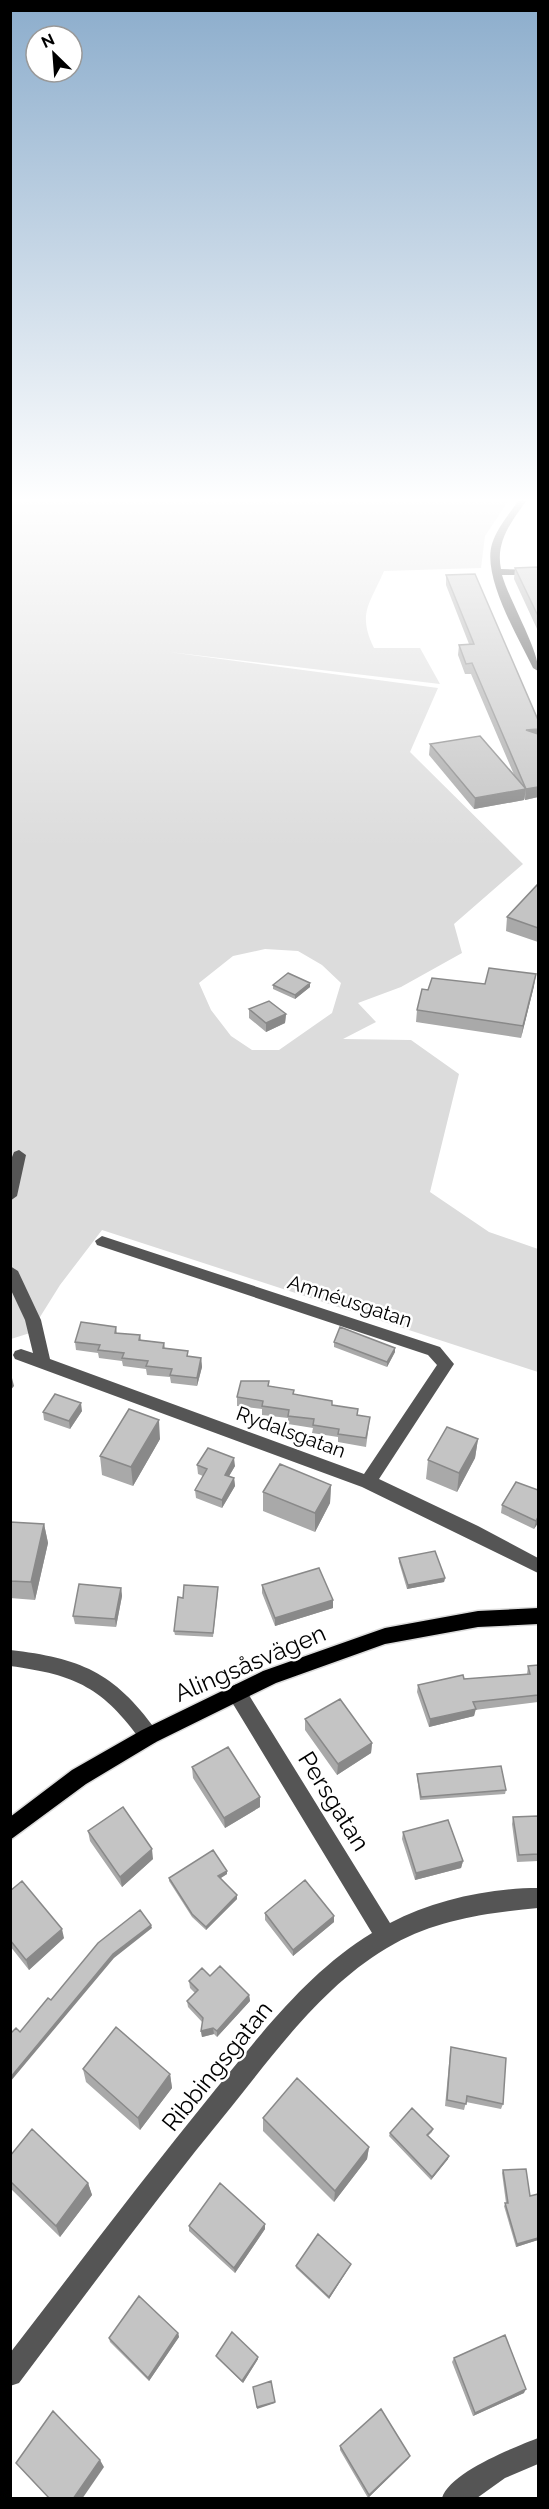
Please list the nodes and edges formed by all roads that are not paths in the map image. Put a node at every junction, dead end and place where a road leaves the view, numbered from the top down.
1 (514, 614) edge
2 (538, 668) edge
3 (19, 1155) dead end
4 (10, 1196) edge
5 (102, 1241) dead end
6 (10, 1271) edge
7 (21, 1355) dead end
8 (43, 1363) junction
9 (368, 1482) junction
10 (538, 1566) edge
11 (538, 1616) edge
12 (10, 1658) edge
13 (237, 1693) junction
14 (148, 1736) junction
15 (10, 1830) edge
16 (538, 1898) edge
17 (386, 1936) junction
18 (10, 2374) edge
19 (538, 2451) edge
20 (455, 2499) edge

1 - 2 street
3 - 4 street
5 - 9 street, Amnéusgatan
6 - 8 street
7 - 8 street, Rydalsgatan
8 - 9 street, Rydalsgatan
9 - 10 street, Rydalsgatan
11 - 13 main road, Alingsåsvägen
12 - 14 street
13 - 14 main road, Alingsåsvägen
13 - 17 street, Persgatan
14 - 15 main road, Alingsåsvägen
16 - 17 street, Ribbingsgatan
17 - 18 street, Ribbingsgatan
19 - 20 street

